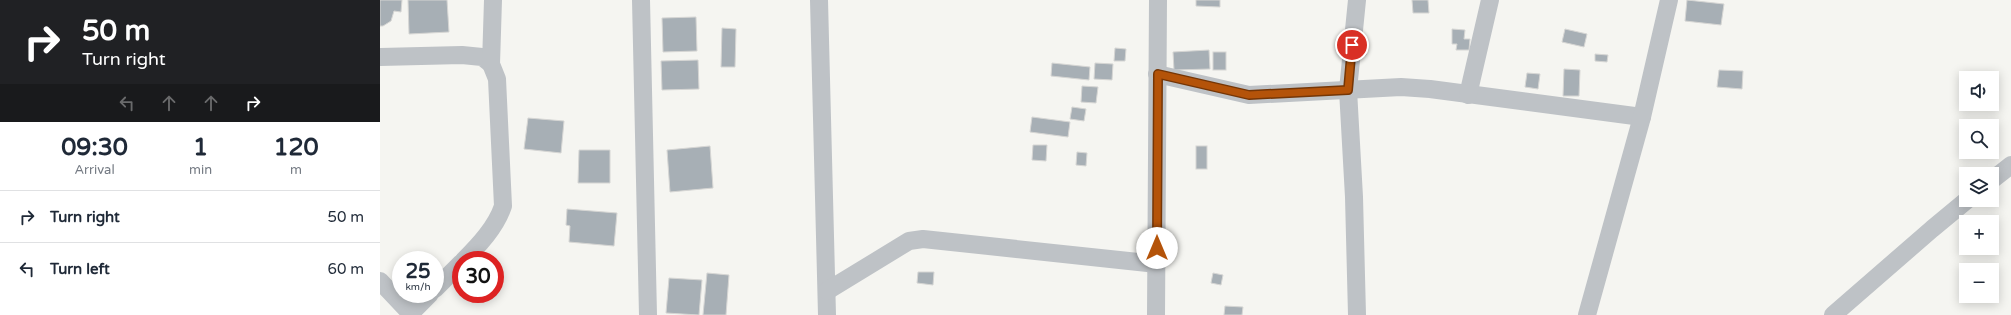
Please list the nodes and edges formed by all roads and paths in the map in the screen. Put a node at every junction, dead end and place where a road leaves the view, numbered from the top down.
1 (493, 0) edge
2 (641, 0) edge
3 (819, 0) edge
4 (1158, 0) edge
5 (1357, 0) edge
6 (1490, 0) edge
7 (1669, 0) edge
8 (380, 57) edge
9 (491, 64) junction
10 (1158, 74) junction
11 (1348, 90) junction
12 (1468, 94) junction
13 (1642, 117) junction
14 (2011, 165) edge
15 (1999, 174) edge
16 (1959, 207) edge
17 (472, 251) edge
18 (1157, 264) junction
19 (452, 272) edge
20 (444, 280) edge
21 (380, 281) edge
22 (827, 291) junction
23 (421, 303) edge
24 (410, 314) edge
25 (648, 315) edge
26 (827, 315) edge
27 (1156, 315) edge
28 (1357, 315) edge
29 (1587, 315) edge
30 (1833, 315) edge

1 - 9 street
2 - 25 street
3 - 22 street
4 - 10 street
5 - 11 street
6 - 12 street
7 - 13 street
8 - 9 street
9 - 17 street
10 - 11 street
10 - 18 street
11 - 12 street
11 - 28 street
12 - 13 street
13 - 29 street
14 - 15 street
16 - 30 street
18 - 22 street
18 - 27 street
19 - 20 street
21 - 24 street
22 - 26 street
23 - 24 street

